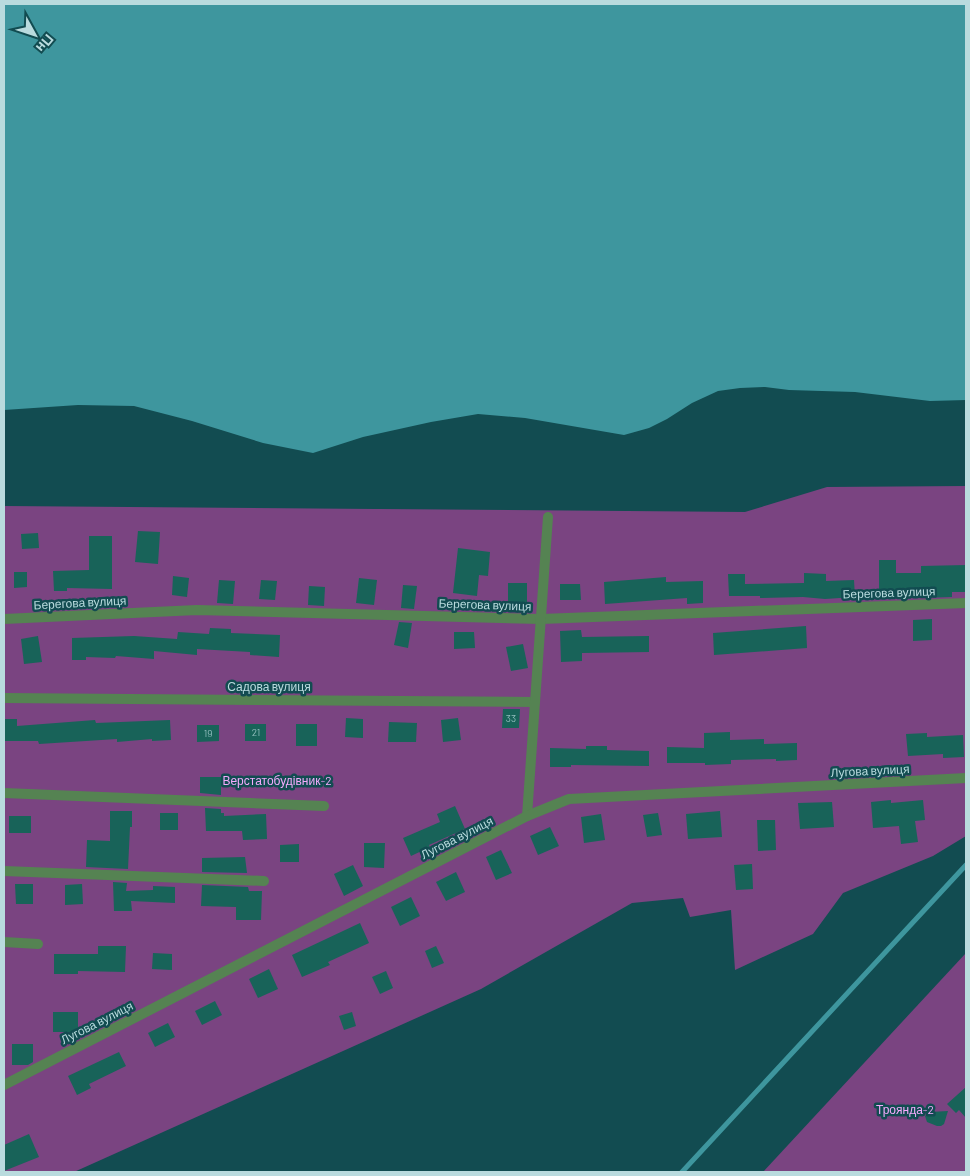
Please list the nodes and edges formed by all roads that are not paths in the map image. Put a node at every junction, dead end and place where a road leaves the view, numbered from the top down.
1 (548, 517) dead end
2 (966, 603) edge
3 (4, 618) edge
4 (541, 619) junction
5 (4, 698) edge
6 (535, 702) junction
7 (966, 778) edge
8 (4, 793) edge
9 (324, 806) dead end
10 (527, 816) junction
11 (4, 870) edge
12 (264, 881) dead end
13 (4, 942) edge
14 (38, 944) dead end
15 (4, 1085) edge

1 - 4 street
2 - 4 street, Берегова вулиця
3 - 4 street, Берегова вулиця
4 - 6 street
5 - 6 street, Садова вулиця
6 - 10 street
7 - 10 street, Лугова вулиця
8 - 9 street
10 - 15 street, Лугова вулиця
11 - 12 street
13 - 14 street

